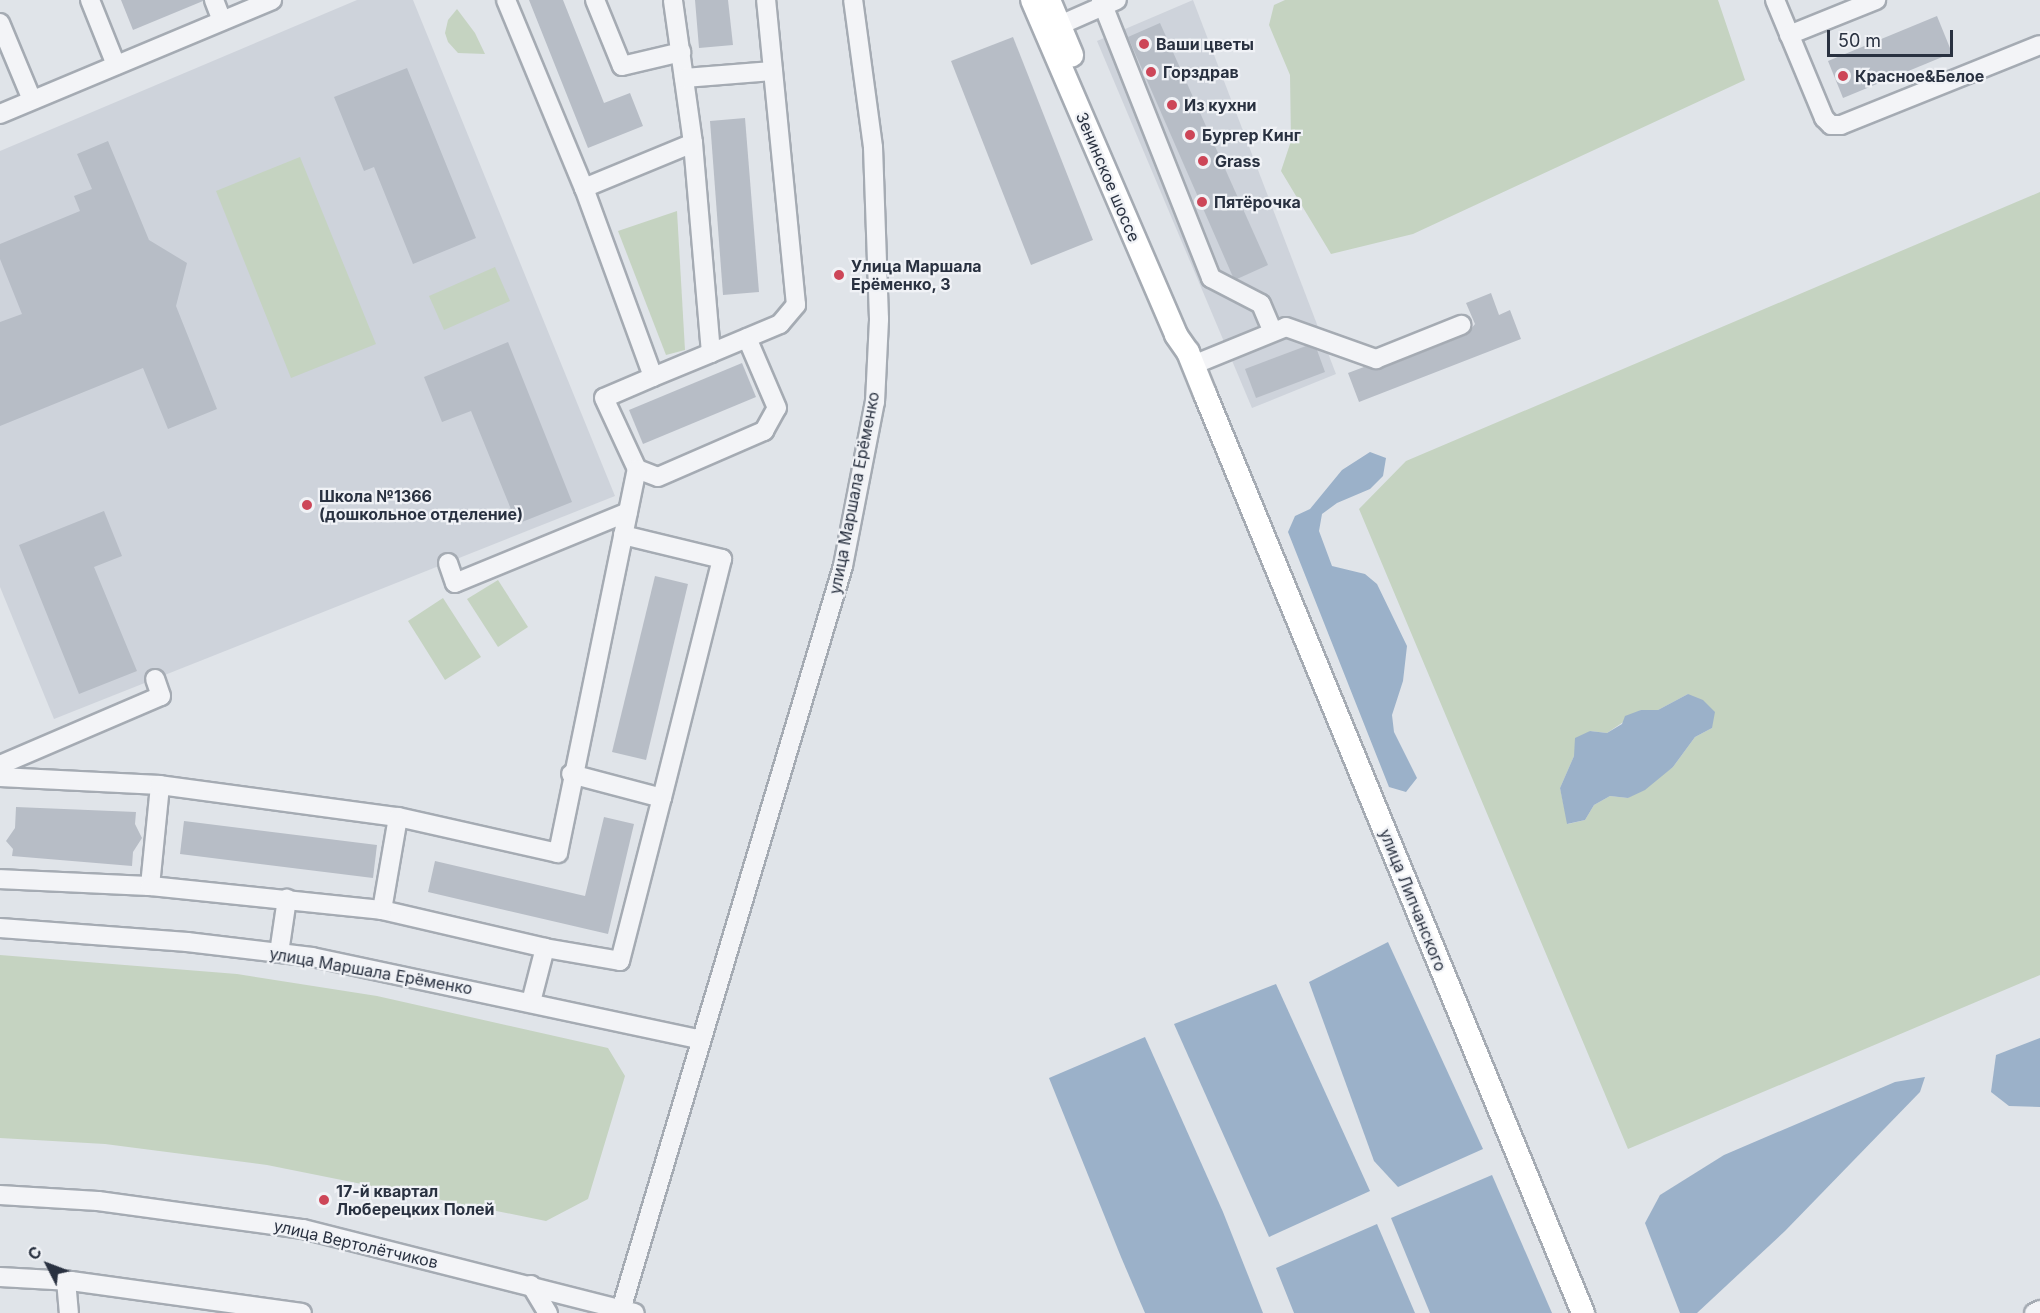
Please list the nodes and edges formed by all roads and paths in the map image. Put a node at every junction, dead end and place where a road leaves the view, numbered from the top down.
1 (90, 0) edge
2 (214, 0) edge
3 (272, 0) edge
4 (506, 0) edge
5 (595, 0) edge
6 (674, 0) edge
7 (766, 0) edge
8 (854, 0) edge
9 (1032, 0) edge
10 (1049, 0) edge
11 (1774, 0) edge
12 (1876, 0) edge
13 (1107, 2) edge
14 (222, 21) junction
15 (0, 23) edge
16 (1060, 25) junction
17 (1790, 36) junction
18 (2040, 45) edge
19 (681, 52) junction
20 (116, 65) junction
21 (773, 71) junction
22 (684, 78) junction
23 (32, 100) junction
24 (0, 114) edge
25 (693, 143) junction
26 (584, 188) junction
27 (1461, 325) dead end
28 (1272, 332) junction
29 (747, 338) junction
30 (711, 353) junction
31 (1190, 359) junction
32 (653, 378) junction
33 (637, 469) junction
34 (1242, 486) joint
35 (628, 512) junction
36 (623, 535) junction
37 (448, 563) dead end
38 (155, 679) dead end
39 (0, 765) edge
40 (572, 774) junction
41 (0, 777) edge
42 (160, 785) junction
43 (662, 798) junction
44 (398, 817) junction
45 (0, 879) edge
46 (150, 886) junction
47 (287, 899) junction
48 (382, 910) junction
49 (0, 928) edge
50 (545, 948) junction
51 (279, 953) junction
52 (531, 1002) junction
53 (701, 1040) junction
54 (0, 1195) edge
55 (0, 1277) edge
56 (66, 1280) junction
57 (531, 1285) junction
58 (2040, 1311) edge
59 (625, 1312) edge
60 (69, 1313) edge
61 (302, 1313) edge
62 (548, 1313) edge
63 (1583, 1313) edge
64 (2034, 1313) edge

1 - 20 street
2 - 14 street
3 - 14 street
4 - 26 street
5 - 19 street
6 - 19 street
7 - 21 street
8 - 53 street, улица Маршала Ерёменко
9 - 31 main road, Зенинское шоссе
10 - 16 main road, Зенинское шоссе
11 - 17 street
12 - 17 street
13 - 16 street
13 - 28 street
14 - 20 street
15 - 23 street
16 - 31 main road, Зенинское шоссе
17 - 18 street
19 - 22 street
20 - 23 street
21 - 22 street
21 - 29 street
22 - 25 street
23 - 24 street
25 - 26 street
25 - 30 street
26 - 32 street
27 - 28 street
28 - 31 street
29 - 30 street
29 - 33 street
30 - 32 street
31 - 34 main road, Зенинское шоссе
32 - 33 street
33 - 35 street
34 - 63 main road, улица Липчанского
35 - 36 street
35 - 37 street
36 - 40 street
36 - 43 street
38 - 39 street
40 - 43 street
40 - 44 street
41 - 42 street
42 - 44 street
42 - 46 street
43 - 50 street
44 - 48 street
45 - 46 street
46 - 47 street
47 - 48 street
47 - 51 street
48 - 50 street
49 - 51 street, улица Маршала Ерёменко
50 - 52 street
51 - 52 street, улица Маршала Ерёменко
52 - 53 street, улица Маршала Ерёменко
53 - 59 street, улица Маршала Ерёменко
54 - 57 street, улица Вертолётчиков
55 - 56 street
56 - 60 street
56 - 61 street
57 - 59 street, улица Вертолётчиков
57 - 62 street
58 - 64 street

